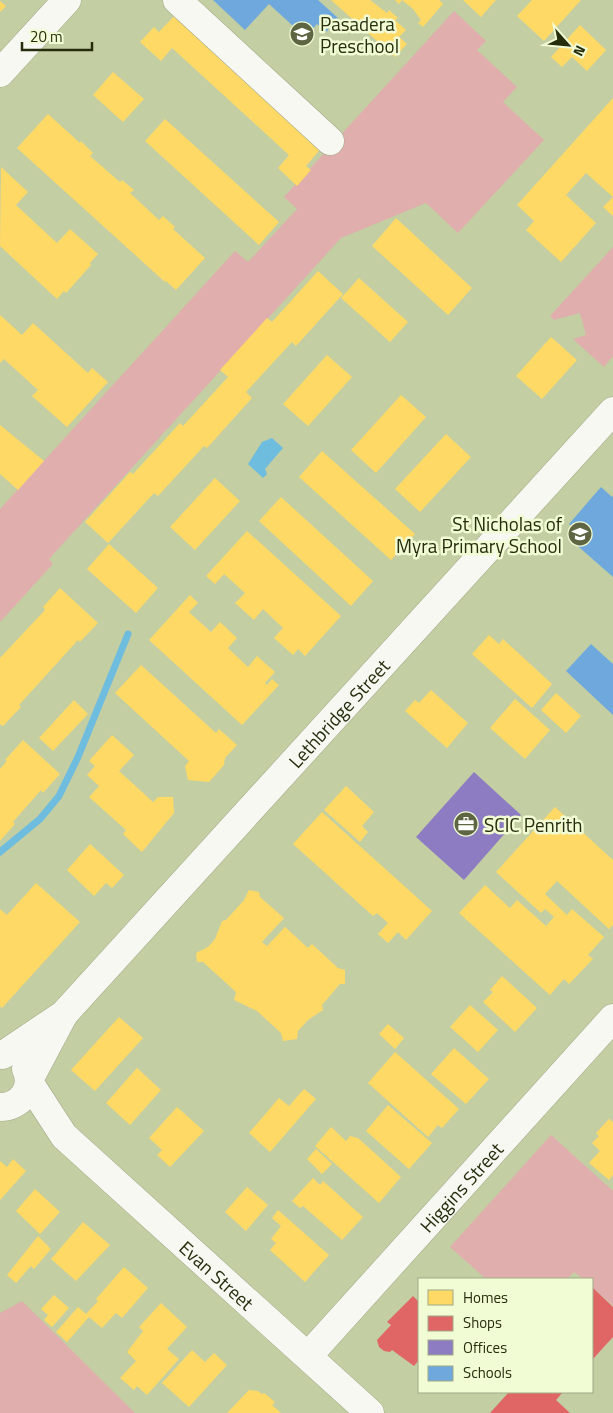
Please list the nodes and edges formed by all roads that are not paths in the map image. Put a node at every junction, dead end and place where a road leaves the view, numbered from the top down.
1 (67, 0) edge
2 (177, 0) edge
3 (0, 73) edge
4 (330, 141) dead end
5 (609, 424) edge
6 (64, 1014) junction
7 (613, 1018) edge
8 (1, 1055) edge
9 (29, 1081) junction
10 (3, 1108) edge
11 (64, 1136) junction
12 (308, 1356) junction
13 (370, 1413) edge

1 - 3 street
2 - 4 street
5 - 6 street, Lethbridge Street
6 - 8 street, Lethbridge Street
6 - 9 street, Lethbridge Street
7 - 12 street, Higgins Street
8 - 9 street, Evan Street
9 - 10 street, Lethbridge Street
9 - 11 street, Evan Street
10 - 11 street, Evan Street
11 - 12 street, Evan Street
12 - 13 street, Evan Street

